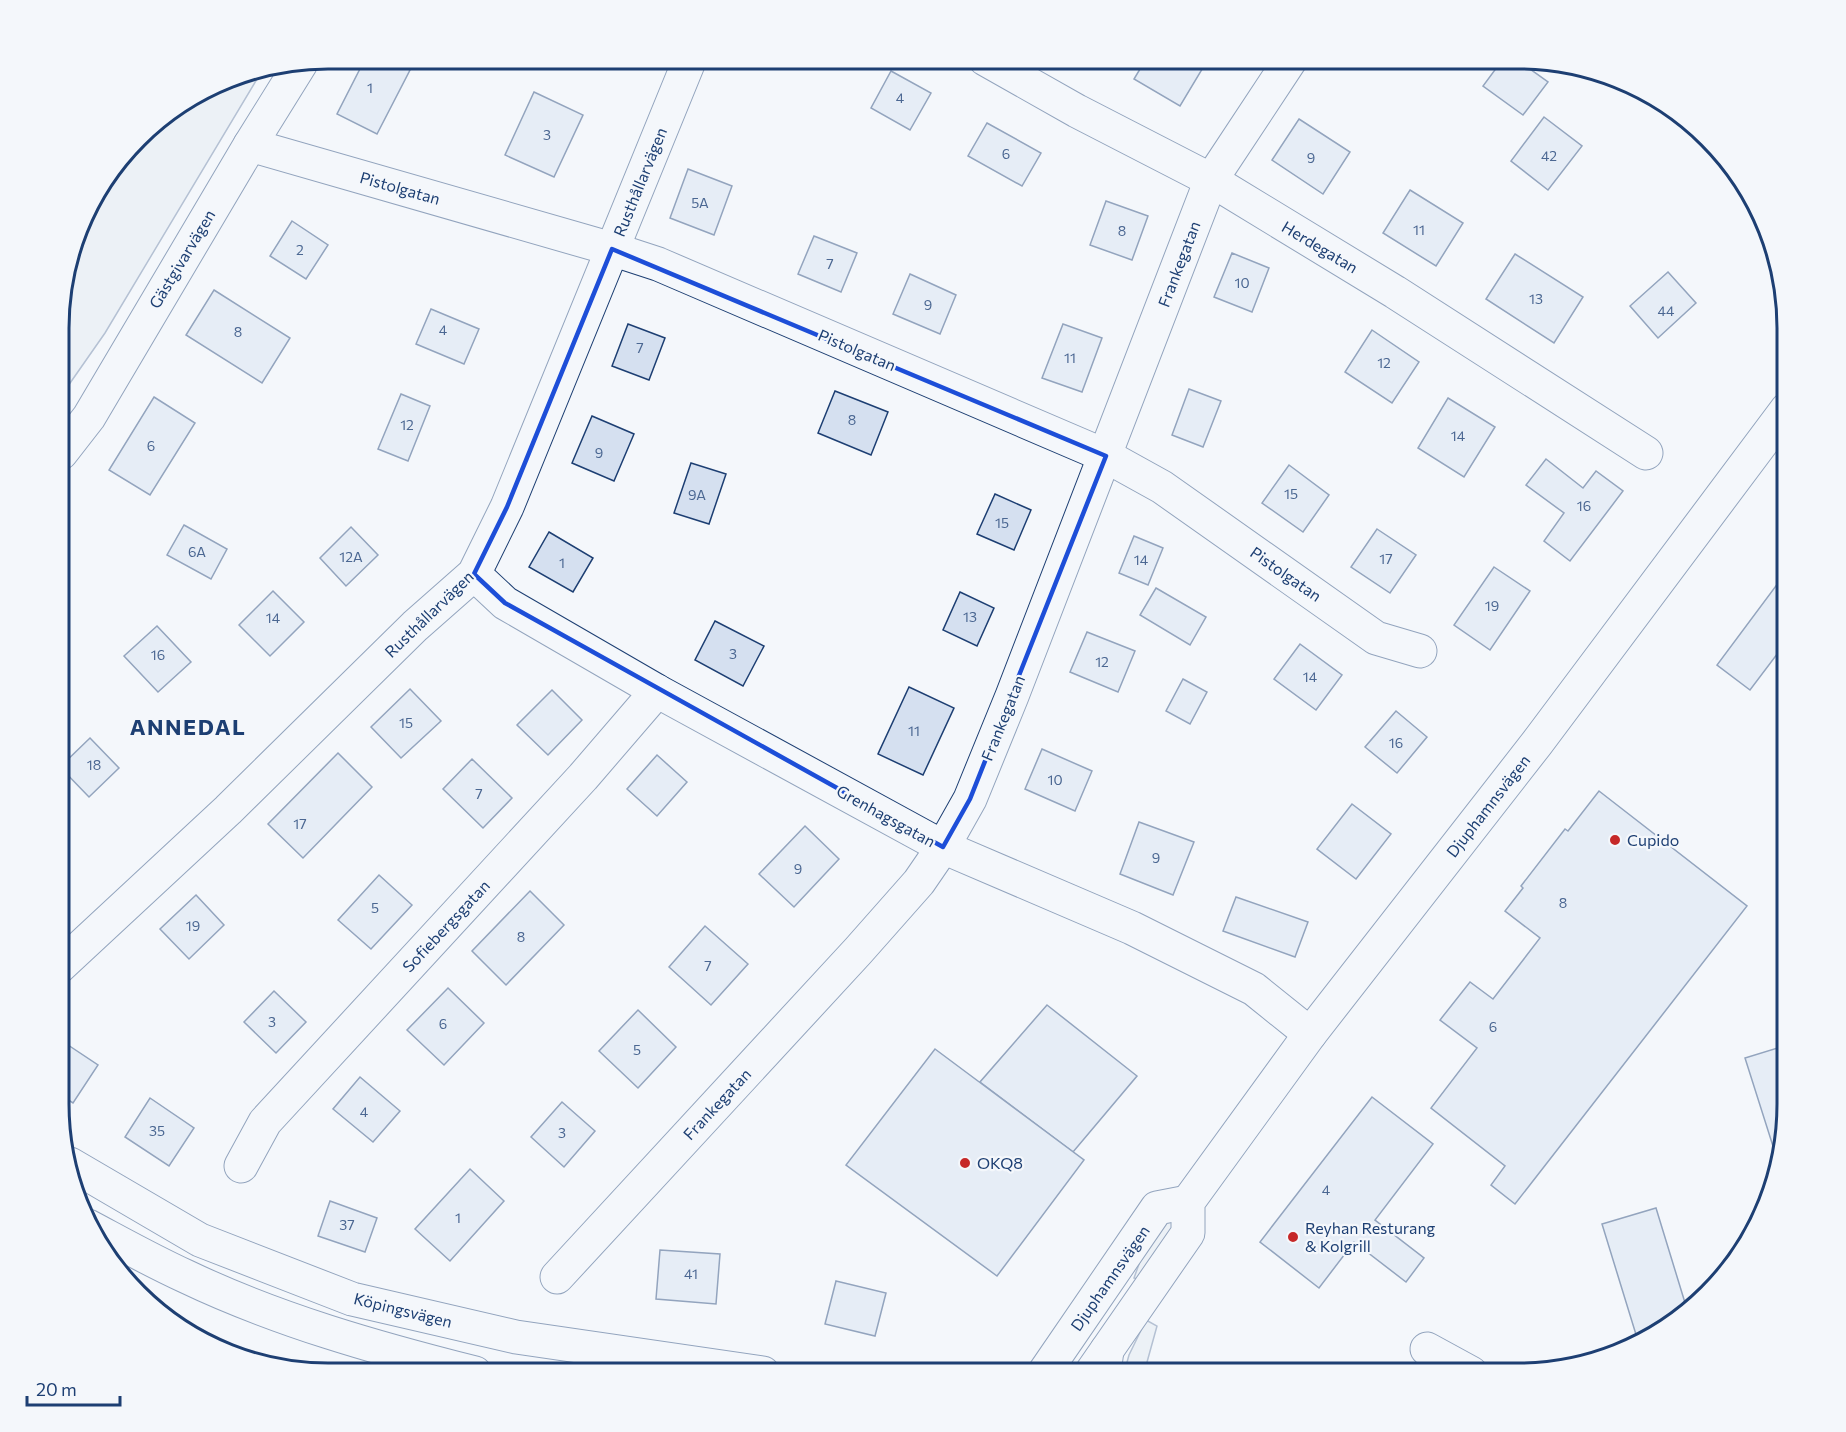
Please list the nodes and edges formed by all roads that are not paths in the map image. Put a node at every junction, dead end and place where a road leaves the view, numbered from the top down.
1 (686, 69) edge
2 (1003, 69) edge
3 (1284, 69) edge
4 (296, 71) edge
5 (250, 145) junction
6 (1211, 180) junction
7 (612, 249) junction
8 (1777, 422) edge
9 (69, 442) edge
10 (1646, 453) dead end
11 (1106, 456) junction
12 (474, 574) junction
13 (1420, 651) dead end
14 (657, 691) junction
15 (943, 848) junction
16 (69, 958) edge
17 (1310, 1034) junction
18 (241, 1166) dead end
19 (77, 1168) edge
20 (1188, 1202) junction
21 (104, 1234) edge
22 (557, 1277) dead end
23 (1427, 1348) dead end
24 (436, 1363) edge
25 (694, 1363) edge
26 (1051, 1363) edge
27 (1102, 1363) edge
28 (1452, 1363) edge

1 - 7 street, Rusthållarvägen
2 - 6 street, Herdegatan
3 - 6 street, Frankegatan
4 - 5 street, Gästgivarvägen
5 - 7 street, Pistolgatan
5 - 9 street, Gästgivarvägen
6 - 10 street, Herdegatan
6 - 11 street, Frankegatan
7 - 11 street, Pistolgatan
7 - 12 street, Rusthållarvägen
8 - 17 street, Djuphamnsvägen
11 - 13 street, Pistolgatan
11 - 15 street, Frankegatan
12 - 14 street, Grenhagsgatan
12 - 16 street, Rusthållarvägen
14 - 15 street, Grenhagsgatan
14 - 18 street, Sofiebergsgatan
15 - 17 street, Grenhagsgatan
15 - 22 street, Frankegatan
17 - 20 street, Djuphamnsvägen
19 - 25 street, Köpingsvägen
20 - 26 street, Djuphamnsvägen
20 - 27 street
21 - 24 street
23 - 28 street

